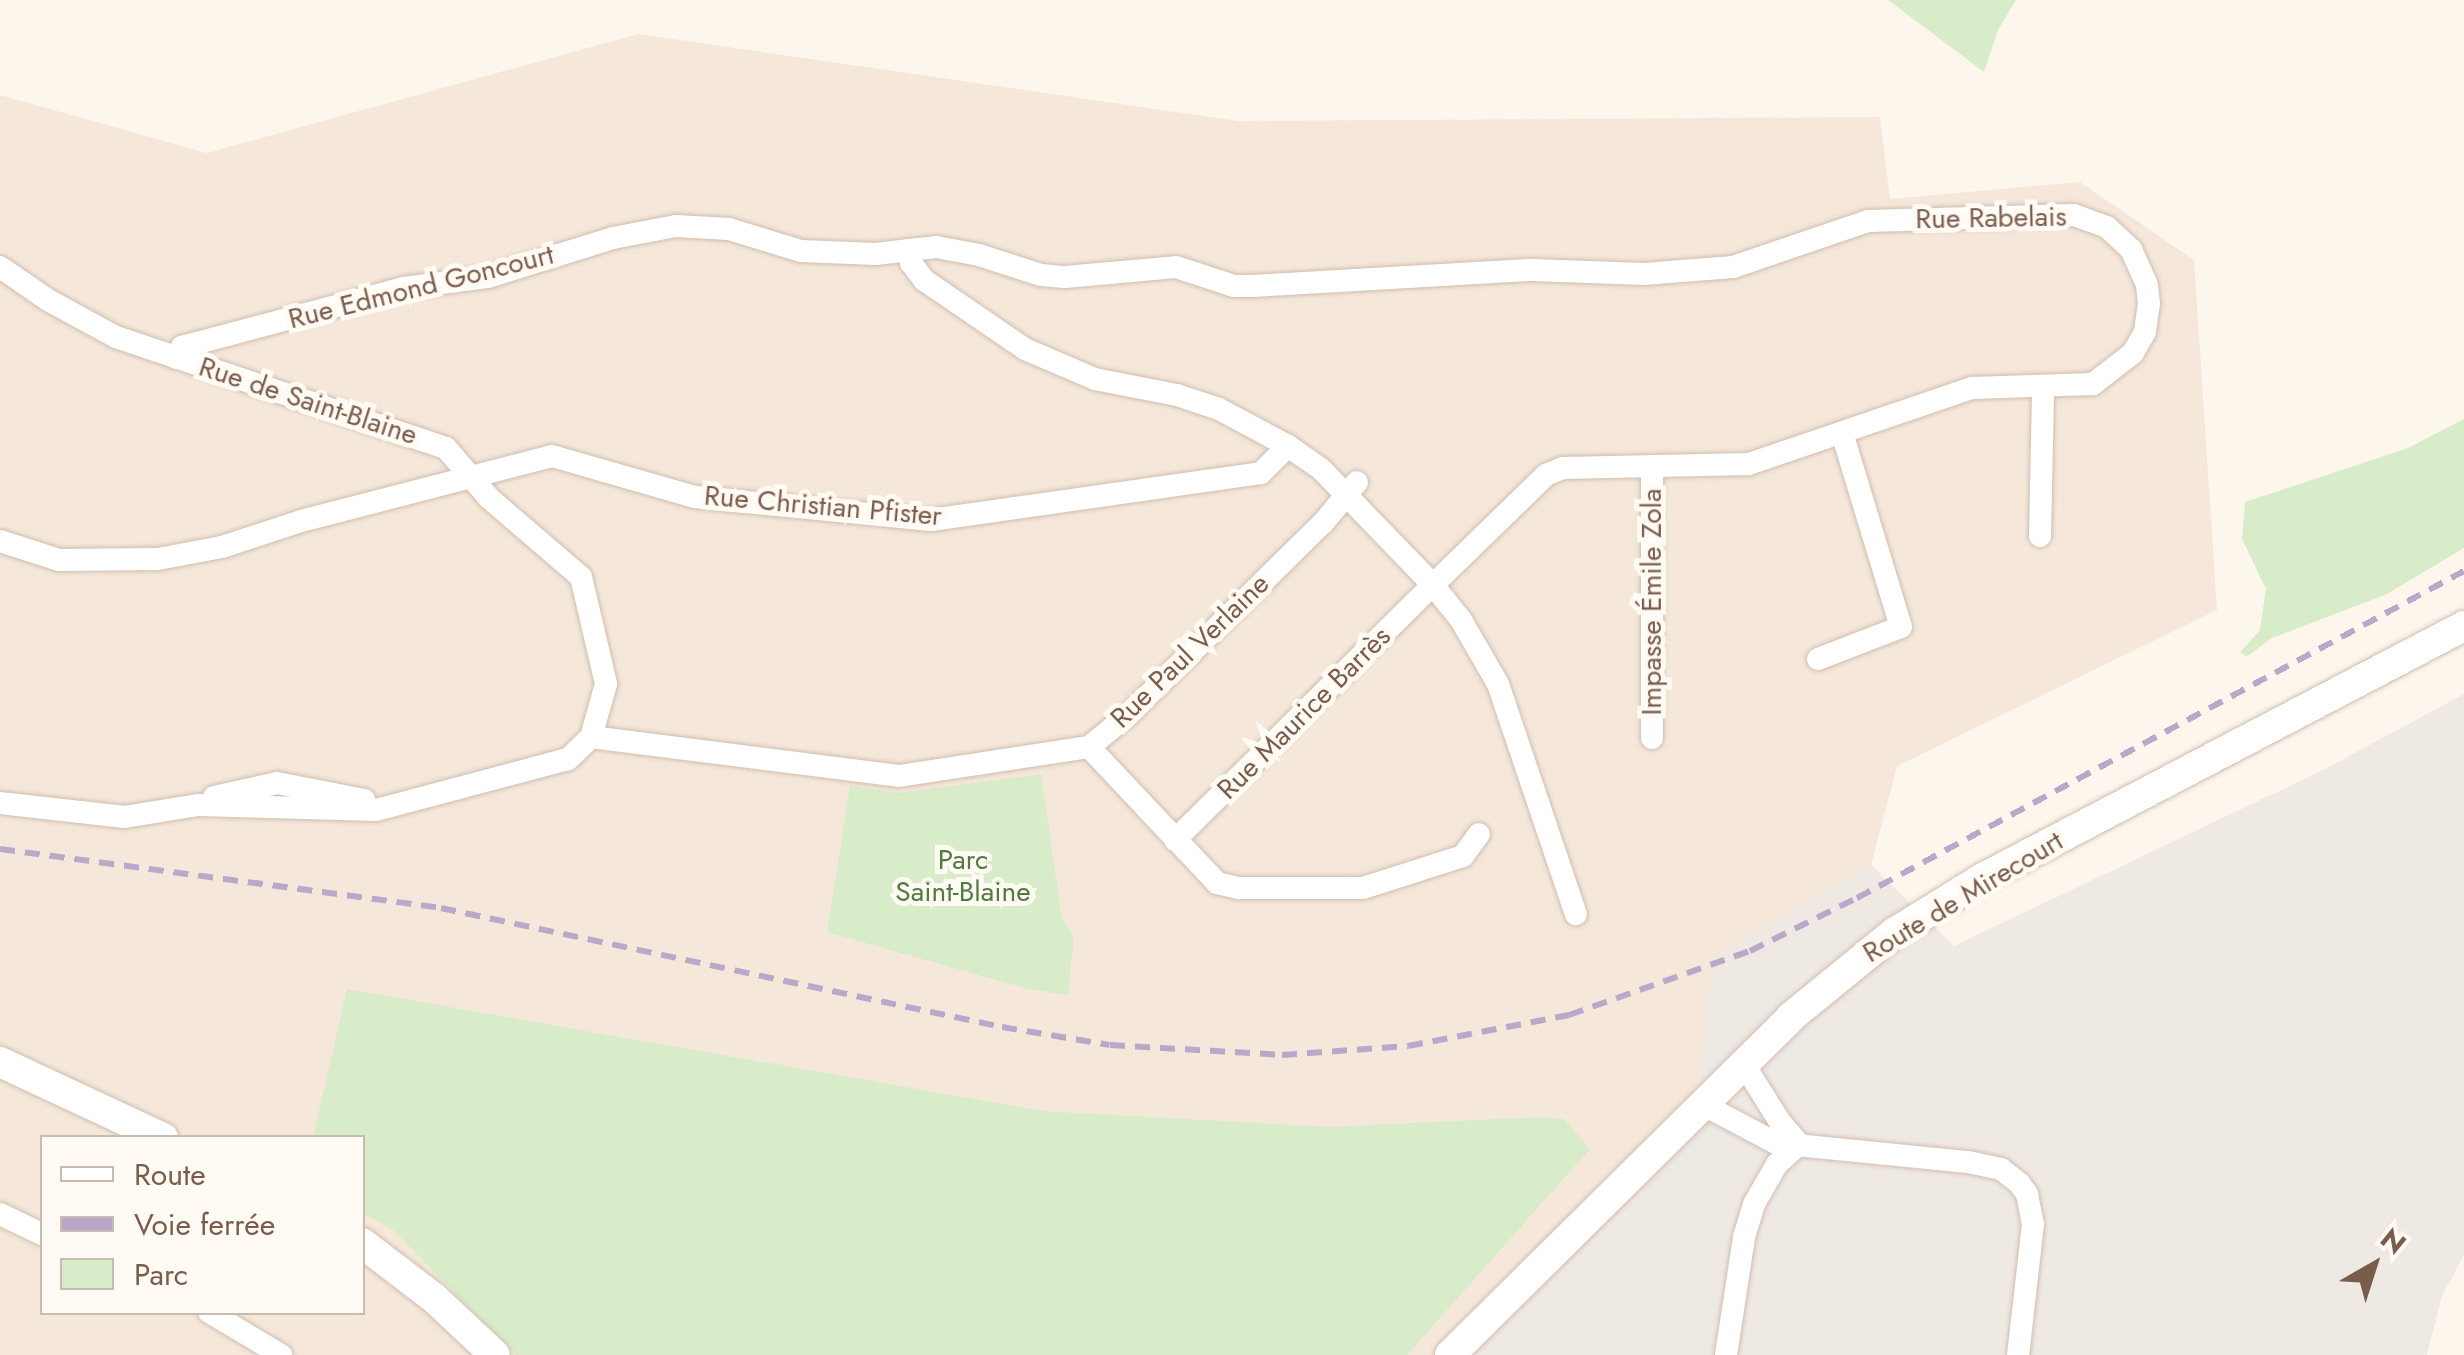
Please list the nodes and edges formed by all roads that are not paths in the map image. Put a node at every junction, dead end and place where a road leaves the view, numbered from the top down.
1 (909, 250) junction
2 (0, 266) edge
3 (176, 358) junction
4 (2043, 388) junction
5 (1842, 433) junction
6 (1288, 446) junction
7 (1652, 466) junction
8 (471, 476) junction
9 (1352, 488) junction
10 (2040, 536) dead end
11 (0, 542) edge
12 (1433, 585) junction
13 (2464, 626) edge
14 (1818, 659) dead end
15 (592, 736) junction
16 (1652, 738) dead end
17 (1089, 748) junction
18 (0, 803) edge
19 (1479, 834) dead end
20 (1175, 840) junction
21 (1576, 914) dead end
22 (0, 1062) edge
23 (1743, 1063) junction
24 (1702, 1104) junction
25 (157, 1135) edge
26 (1799, 1144) junction
27 (0, 1214) edge
28 (40, 1233) edge
29 (365, 1245) edge
30 (213, 1315) edge
31 (281, 1355) edge
32 (495, 1355) edge
33 (1450, 1355) edge
34 (1726, 1355) edge
35 (2018, 1355) edge

1 - 3 street, Rue Edmond Goncourt
1 - 4 street, Rue Rabelais
1 - 6 street
2 - 3 street, Rue de Saint-Blaine
3 - 8 street, Rue de Saint-Blaine
4 - 5 street, Rue Rabelais
4 - 10 street
5 - 7 street, Rue Rabelais
5 - 14 street
6 - 8 street, Rue Christian Pfister
6 - 9 street
7 - 12 street, Rue Rabelais
7 - 16 street, Impasse Émile Zola
8 - 11 street, Rue Christian Pfister
8 - 15 street, Rue de Saint-Blaine
9 - 12 street
9 - 17 street, Rue Paul Verlaine
12 - 20 street, Rue Maurice Barrès
12 - 21 street
13 - 23 main road, Route de Mirecourt
15 - 17 street, Rue Paul Verlaine
15 - 18 street
17 - 20 street
19 - 20 street
22 - 25 main road
23 - 24 main road, Route de Mirecourt
23 - 26 street
24 - 26 street
24 - 33 main road, Route de Mirecourt
26 - 34 street
26 - 35 street
27 - 28 street
29 - 32 main road
30 - 31 street

